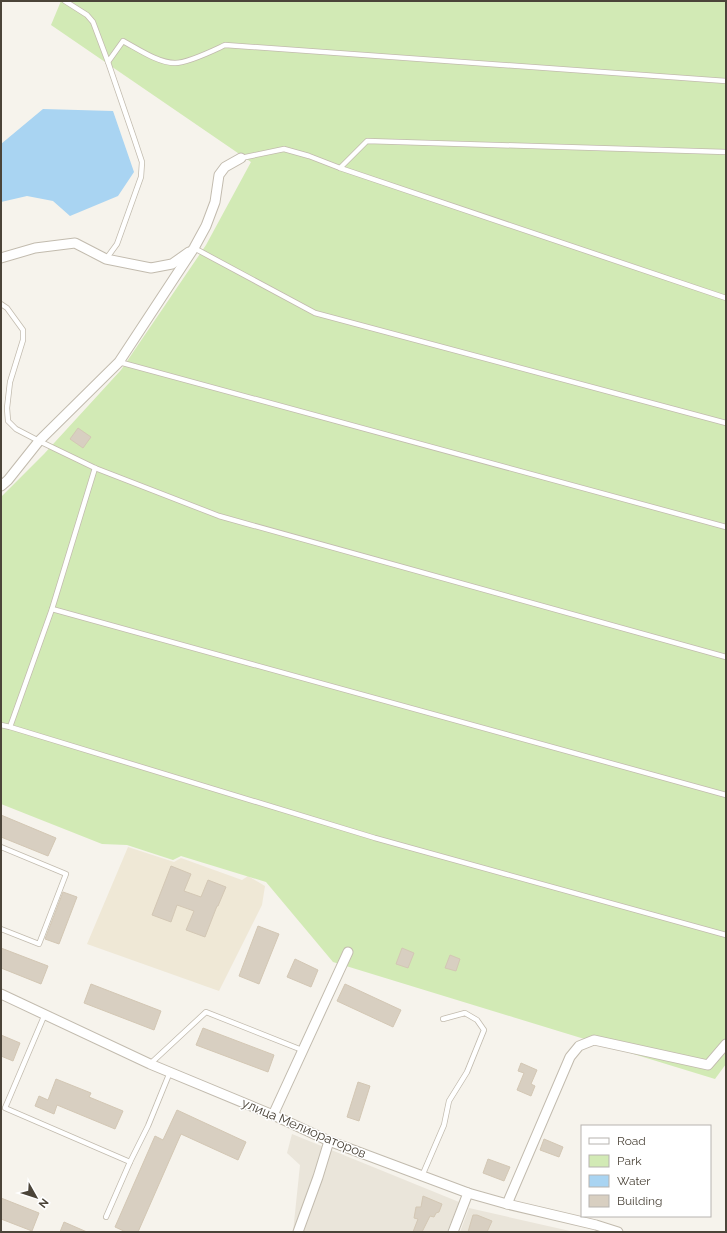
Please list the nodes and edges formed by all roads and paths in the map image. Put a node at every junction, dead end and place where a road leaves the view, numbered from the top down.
1 (65, 1) edge
2 (108, 62) junction
3 (726, 82) edge
4 (726, 152) edge
5 (241, 158) joint
6 (340, 168) junction
7 (194, 248) junction
8 (1, 258) edge
9 (106, 259) junction
10 (726, 298) edge
11 (1, 304) edge
12 (118, 362) junction
13 (726, 423) edge
14 (39, 441) junction
15 (95, 468) junction
16 (1, 486) edge
17 (726, 527) edge
18 (52, 609) junction
19 (726, 657) edge
20 (1, 725) edge
21 (10, 727) junction
22 (726, 795) edge
23 (1, 847) edge
24 (1, 929) edge
25 (726, 935) edge
26 (348, 952) dead end
27 (1, 994) edge
28 (45, 1014) junction
29 (443, 1019) dead end
30 (726, 1044) edge
31 (302, 1050) junction
32 (150, 1064) junction
33 (170, 1072) junction
34 (273, 1115) junction
35 (329, 1142) junction
36 (130, 1162) junction
37 (422, 1176) junction
38 (468, 1193) junction
39 (507, 1204) junction
40 (106, 1217) dead end
41 (597, 1229) edge
42 (298, 1232) edge
43 (453, 1232) edge
44 (618, 1232) edge

1 - 2 lane
2 - 3 lane
2 - 9 lane
4 - 6 lane
5 - 6 lane
5 - 7 street
6 - 10 lane
7 - 9 street
7 - 12 street
7 - 13 lane
8 - 9 street
11 - 14 lane
12 - 14 street
12 - 17 lane
14 - 15 lane
14 - 16 street
15 - 18 lane
15 - 19 lane
18 - 21 lane
18 - 22 lane
20 - 21 lane
21 - 25 lane
23 - 24 lane
26 - 31 street
27 - 28 street, улица Мелиораторов
28 - 32 street, улица Мелиораторов
28 - 36 lane
29 - 37 lane
30 - 39 street
31 - 32 lane
31 - 34 street
32 - 33 street, улица Мелиораторов
33 - 34 street, улица Мелиораторов
33 - 36 lane
34 - 35 street, улица Мелиораторов
35 - 37 street, улица Мелиораторов
35 - 42 street
36 - 40 lane
37 - 38 street, улица Мелиораторов
38 - 39 street, улица Мелиораторов
38 - 43 street
39 - 41 street, улица Мелиораторов
41 - 44 street, улица Мелиораторов

